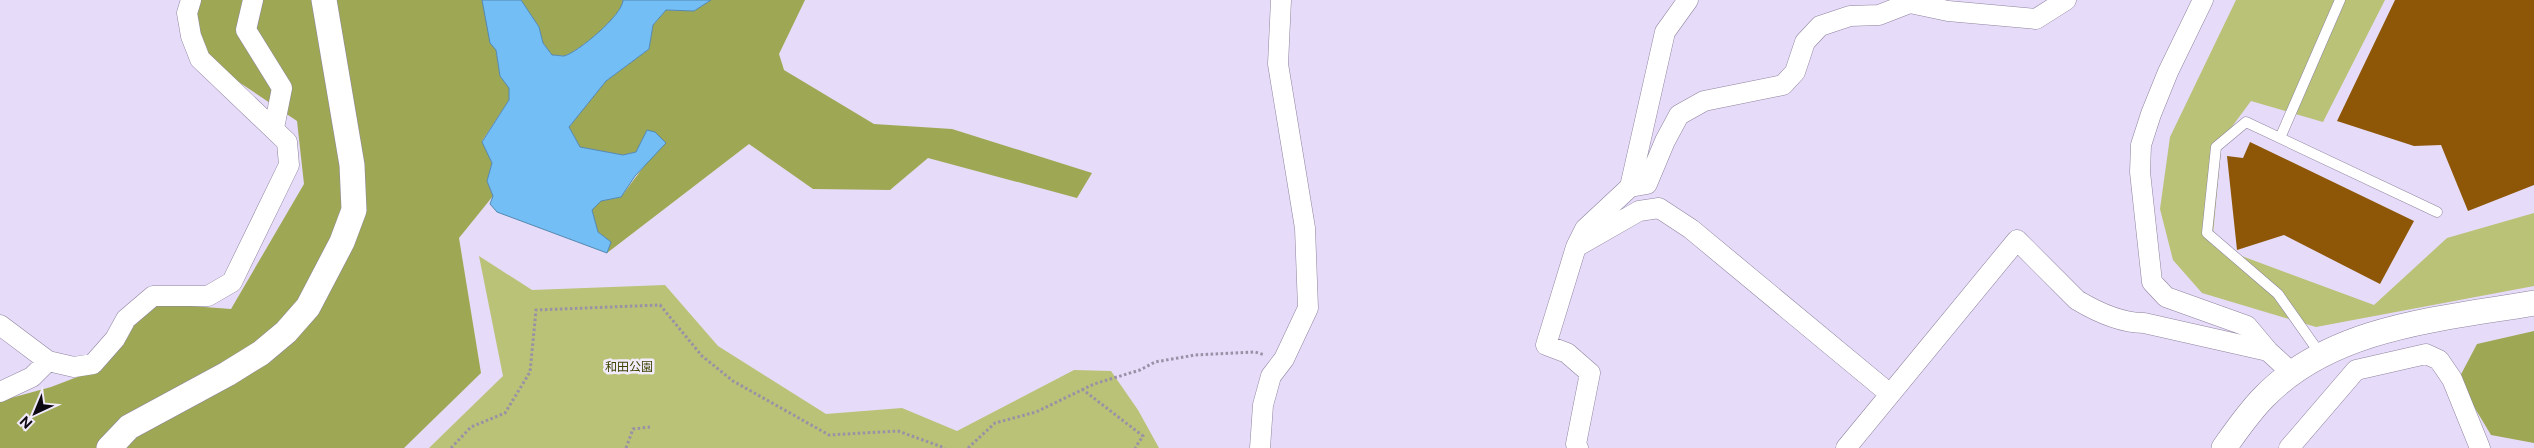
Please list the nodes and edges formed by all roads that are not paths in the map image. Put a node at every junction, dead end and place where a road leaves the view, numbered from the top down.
1 (191, 0) edge
2 (254, 0) edge
3 (324, 0) edge
4 (1280, 0) edge
5 (1688, 0) edge
6 (2066, 0) edge
7 (2203, 0) edge
8 (2340, 0) edge
9 (274, 128) junction
10 (2280, 138) junction
11 (1630, 187) junction
12 (2437, 212) dead end
13 (1576, 247) junction
14 (2534, 303) edge
15 (0, 325) edge
16 (2268, 351) junction
17 (2322, 356) junction
18 (48, 361) junction
19 (2292, 373) junction
20 (0, 392) edge
21 (1890, 394) junction
22 (109, 448) edge
23 (1260, 448) edge
24 (1578, 448) edge
25 (1846, 448) edge
26 (2224, 448) edge
27 (2289, 448) edge
28 (2480, 448) edge

1 - 9 street
2 - 9 street
3 - 22 street
4 - 23 street
5 - 11 street
6 - 11 street
7 - 16 street
8 - 10 lane
9 - 18 street
10 - 12 lane
10 - 17 lane
11 - 13 street
13 - 21 street
13 - 24 street
14 - 17 street
15 - 18 street
16 - 19 street
16 - 21 street
17 - 19 street
18 - 20 street
19 - 26 street
21 - 25 street
27 - 28 street

